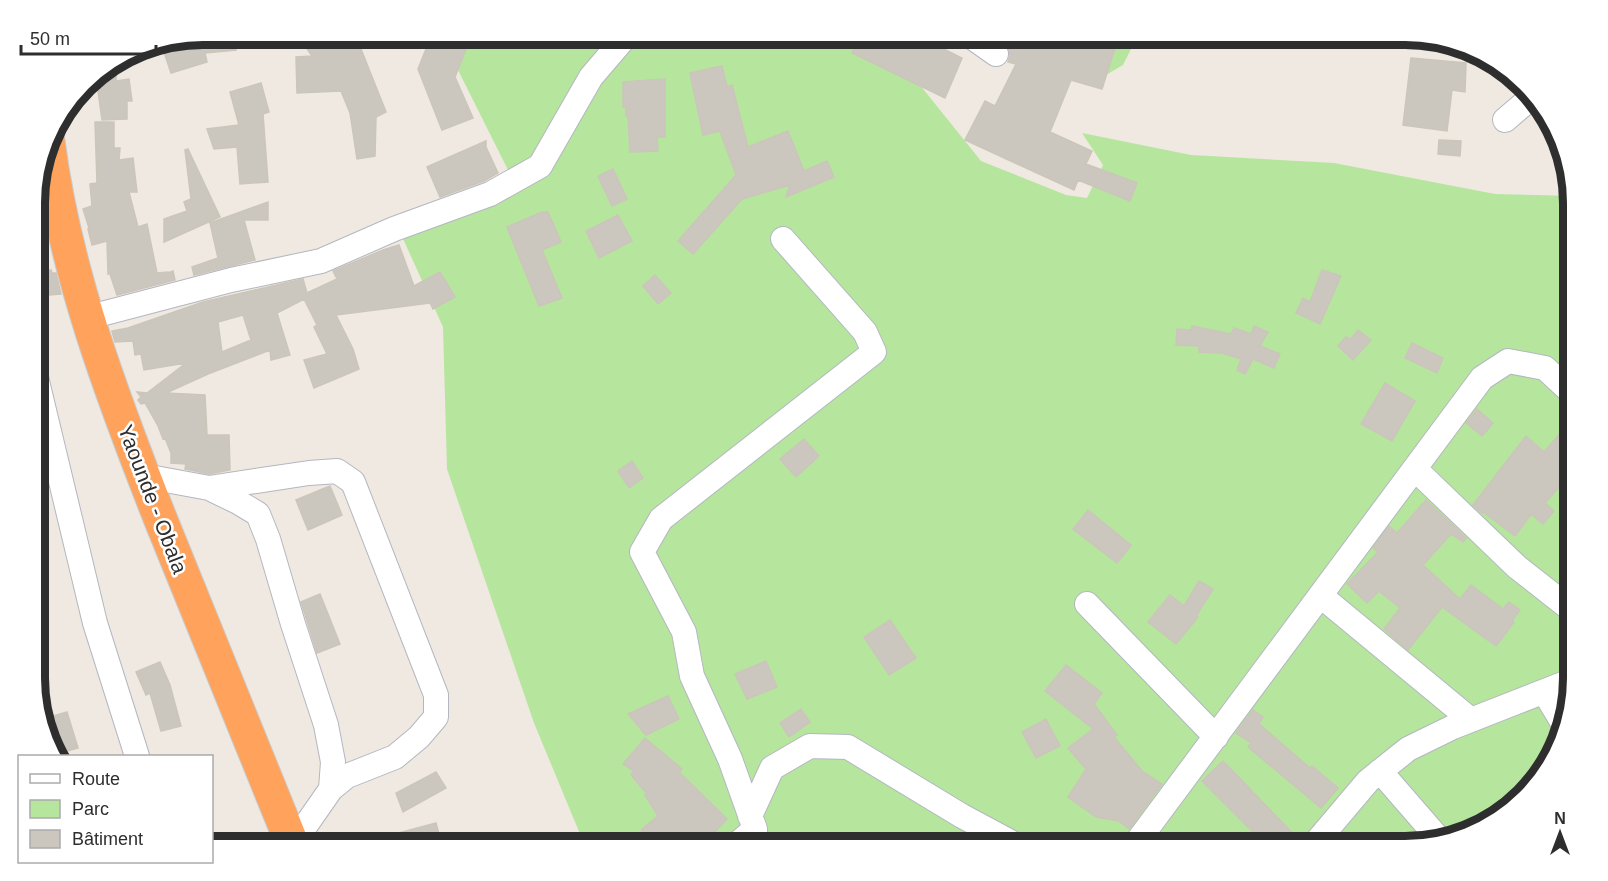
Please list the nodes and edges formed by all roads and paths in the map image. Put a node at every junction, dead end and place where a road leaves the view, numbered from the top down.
1 (618, 45) edge
2 (984, 45) edge
3 (996, 54) dead end
4 (1526, 102) edge
5 (1505, 120) dead end
6 (51, 161) edge
7 (783, 239) dead end
8 (86, 318) junction
9 (1563, 385) edge
10 (45, 415) edge
11 (1415, 469) junction
12 (144, 476) junction
13 (209, 488) junction
14 (1321, 596) junction
15 (1563, 603) edge
16 (1087, 604) dead end
17 (1563, 685) edge
18 (1545, 693) junction
19 (1558, 715) edge
20 (1472, 720) junction
21 (1216, 737) junction
22 (137, 755) edge
23 (1380, 771) junction
24 (331, 789) junction
25 (750, 816) junction
26 (1433, 833) edge
27 (288, 836) edge
28 (299, 836) edge
29 (747, 836) edge
30 (999, 836) edge
31 (1142, 836) edge
32 (1321, 836) edge

1 - 8 street
2 - 3 street
4 - 5 street
6 - 8 highway, Yaounde - Obala
7 - 25 street
8 - 12 highway, Yaounde - Obala
9 - 11 street
10 - 22 street
11 - 14 street
11 - 15 street
12 - 13 street
12 - 27 highway, Yaounde - Obala
13 - 24 street
13 - 24 street
14 - 20 street
14 - 21 street
16 - 21 street
17 - 18 street
18 - 19 street
18 - 20 street
20 - 23 street
21 - 31 street
23 - 26 street
23 - 32 street
24 - 28 street
25 - 29 street
25 - 30 street

